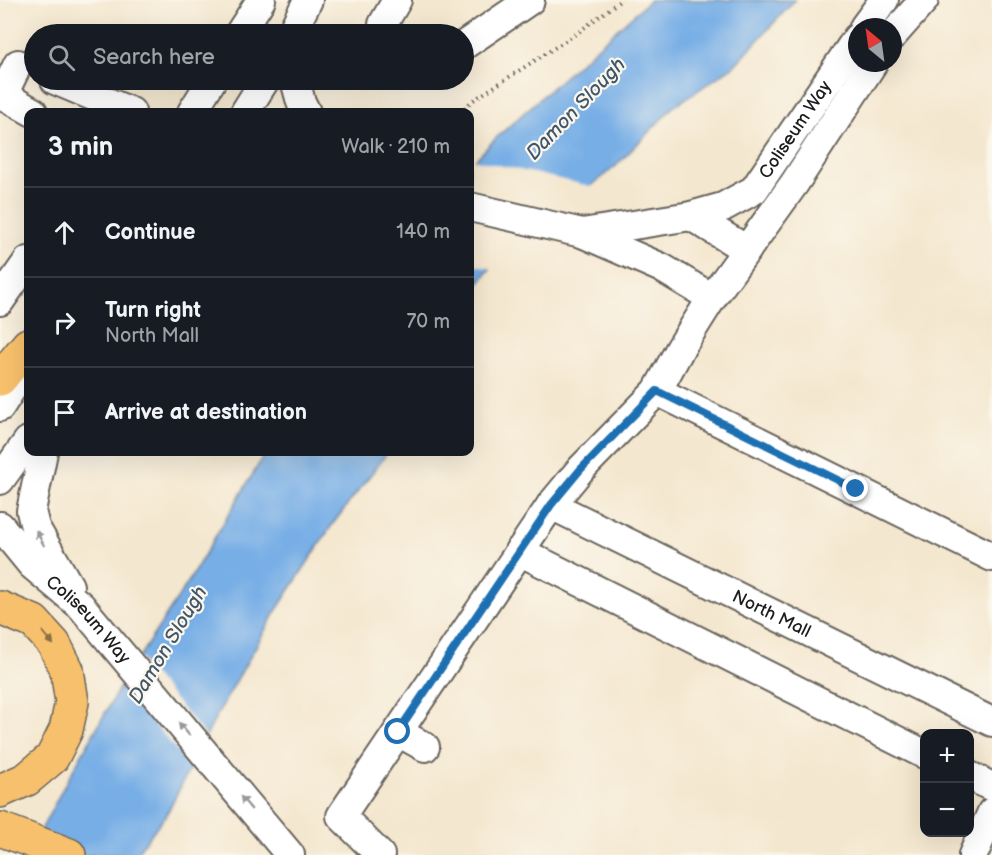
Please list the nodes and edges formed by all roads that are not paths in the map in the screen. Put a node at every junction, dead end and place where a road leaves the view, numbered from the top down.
1 (261, 0) edge
2 (397, 0) edge
3 (530, 0) edge
4 (884, 0) edge
5 (924, 0) edge
6 (871, 18) edge
7 (245, 24) edge
8 (383, 24) edge
9 (902, 25) edge
10 (474, 38) edge
11 (848, 51) edge
12 (18, 64) edge
13 (867, 72) edge
14 (79, 90) edge
15 (206, 90) edge
16 (259, 90) edge
17 (298, 90) edge
18 (26, 108) edge
19 (122, 108) edge
20 (194, 108) edge
21 (248, 108) edge
22 (304, 108) edge
23 (474, 208) edge
24 (691, 216) junction
25 (578, 232) junction
26 (747, 250) junction
27 (24, 267) edge
28 (712, 298) junction
29 (0, 302) edge
30 (24, 350) edge
31 (24, 369) edge
32 (0, 380) edge
33 (657, 391) junction
34 (0, 407) edge
35 (24, 447) edge
36 (42, 456) edge
37 (0, 480) edge
38 (551, 505) junction
39 (0, 526) edge
40 (519, 551) junction
41 (992, 557) edge
42 (81, 606) junction
43 (0, 608) edge
44 (992, 722) edge
45 (398, 732) junction
46 (425, 747) dead end
47 (920, 752) edge
48 (974, 778) edge
49 (992, 787) edge
50 (0, 791) edge
51 (992, 812) edge
52 (0, 828) edge
53 (69, 855) edge
54 (290, 855) edge
55 (380, 855) edge
56 (973, 855) edge

1 - 7 street
2 - 8 street
3 - 10 street
4 - 6 street
5 - 9 street
11 - 24 street, Coliseum Way
12 - 18 street
13 - 26 street
14 - 19 street
15 - 20 street
16 - 21 street
17 - 22 street
23 - 25 street
24 - 25 street
24 - 26 street
25 - 28 street
26 - 28 street
27 - 29 street
28 - 33 street
30 - 32 highway
31 - 34 street
33 - 38 street
33 - 41 street
35 - 37 street
42 -> 36 street
38 - 40 street
38 - 44 street, North Mall
39 - 42 street, Coliseum Way
40 - 45 street
40 - 47 street
54 -> 42 street, Coliseum Way
43 -> 50 highway
45 - 46 street
45 - 55 street
48 - 49 street
51 - 56 street
52 - 53 highway

